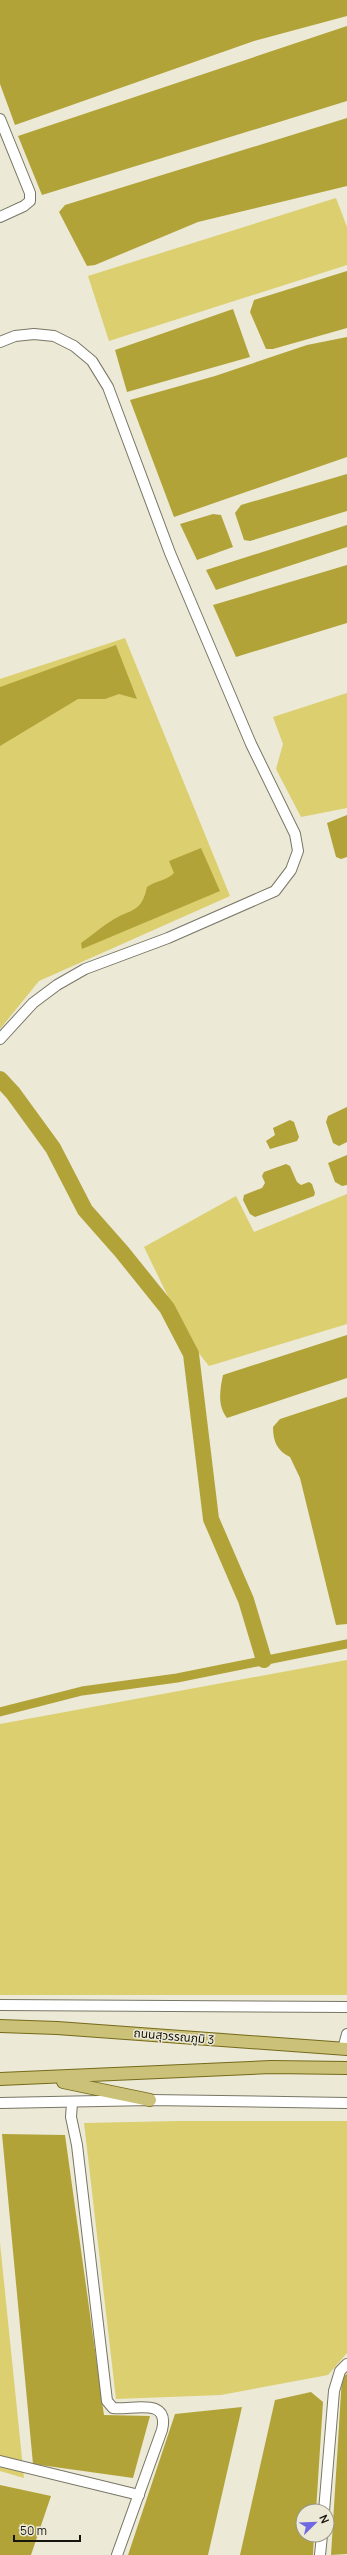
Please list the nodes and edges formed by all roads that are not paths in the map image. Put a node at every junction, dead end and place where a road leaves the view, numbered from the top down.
1 (0, 119) edge
2 (0, 217) edge
3 (0, 342) edge
4 (0, 1039) edge
5 (0, 2005) edge
6 (347, 2007) edge
7 (0, 2026) edge
8 (347, 2034) edge
9 (345, 2049) edge
10 (347, 2068) edge
11 (0, 2079) edge
12 (46, 2079) junction
13 (150, 2100) junction
14 (0, 2103) edge
15 (72, 2103) junction
16 (347, 2103) edge
17 (347, 2364) edge
18 (0, 2461) edge
19 (139, 2495) junction
20 (325, 2503) edge
21 (321, 2543) edge
22 (117, 2555) edge
23 (320, 2555) edge

1 - 2 street
3 - 4 street
5 - 6 street
7 - 9 main road, ถนนสุวรรณภูมิ 3
8 - 9 street
10 - 12 main road
11 - 12 main road
12 - 13 main road
13 - 15 street
13 - 16 street
14 - 15 street
15 - 19 street
17 - 20 street
18 - 19 street
19 - 22 street
21 - 23 street

